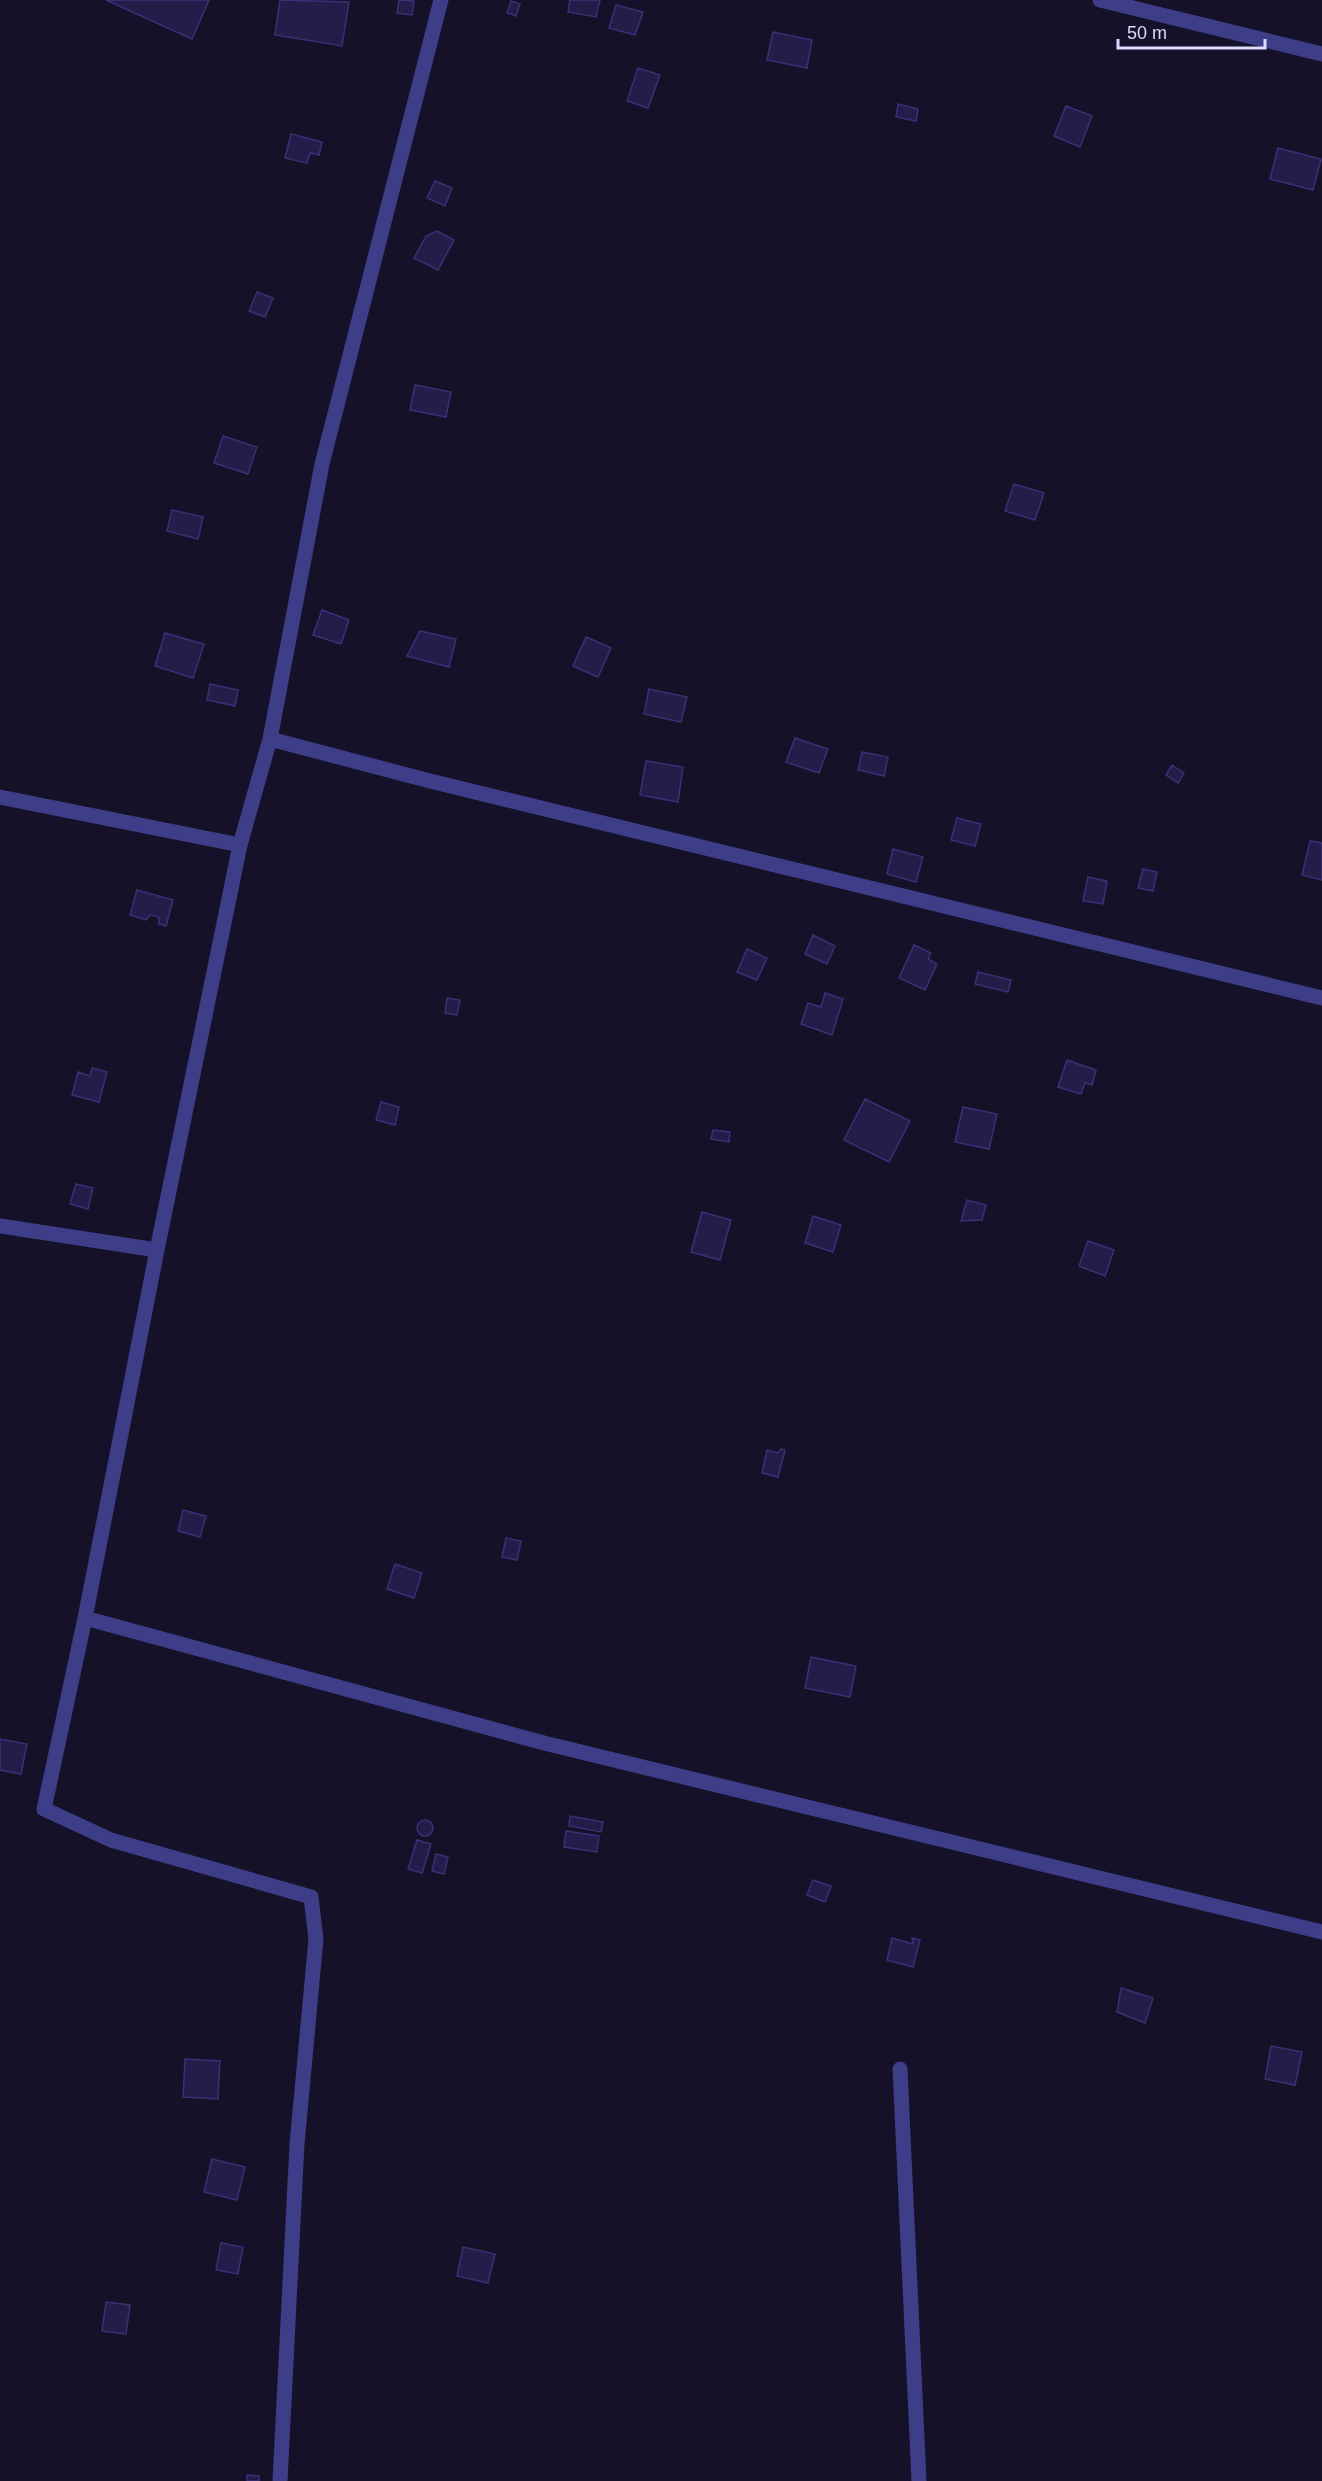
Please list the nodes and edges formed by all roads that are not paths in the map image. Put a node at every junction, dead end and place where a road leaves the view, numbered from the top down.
1 (441, 0) edge
2 (1100, 0) edge
3 (1322, 54) edge
4 (270, 739) junction
5 (0, 797) edge
6 (240, 845) junction
7 (1322, 998) edge
8 (0, 1226) edge
9 (157, 1250) junction
10 (85, 1618) junction
11 (1322, 1932) edge
12 (900, 2069) dead end
13 (280, 2481) edge
14 (919, 2481) edge

1 - 4 street
2 - 3 street
4 - 6 street
4 - 7 street
5 - 6 street
6 - 9 street
8 - 9 street
9 - 10 street
10 - 11 street
10 - 13 street
12 - 14 street

